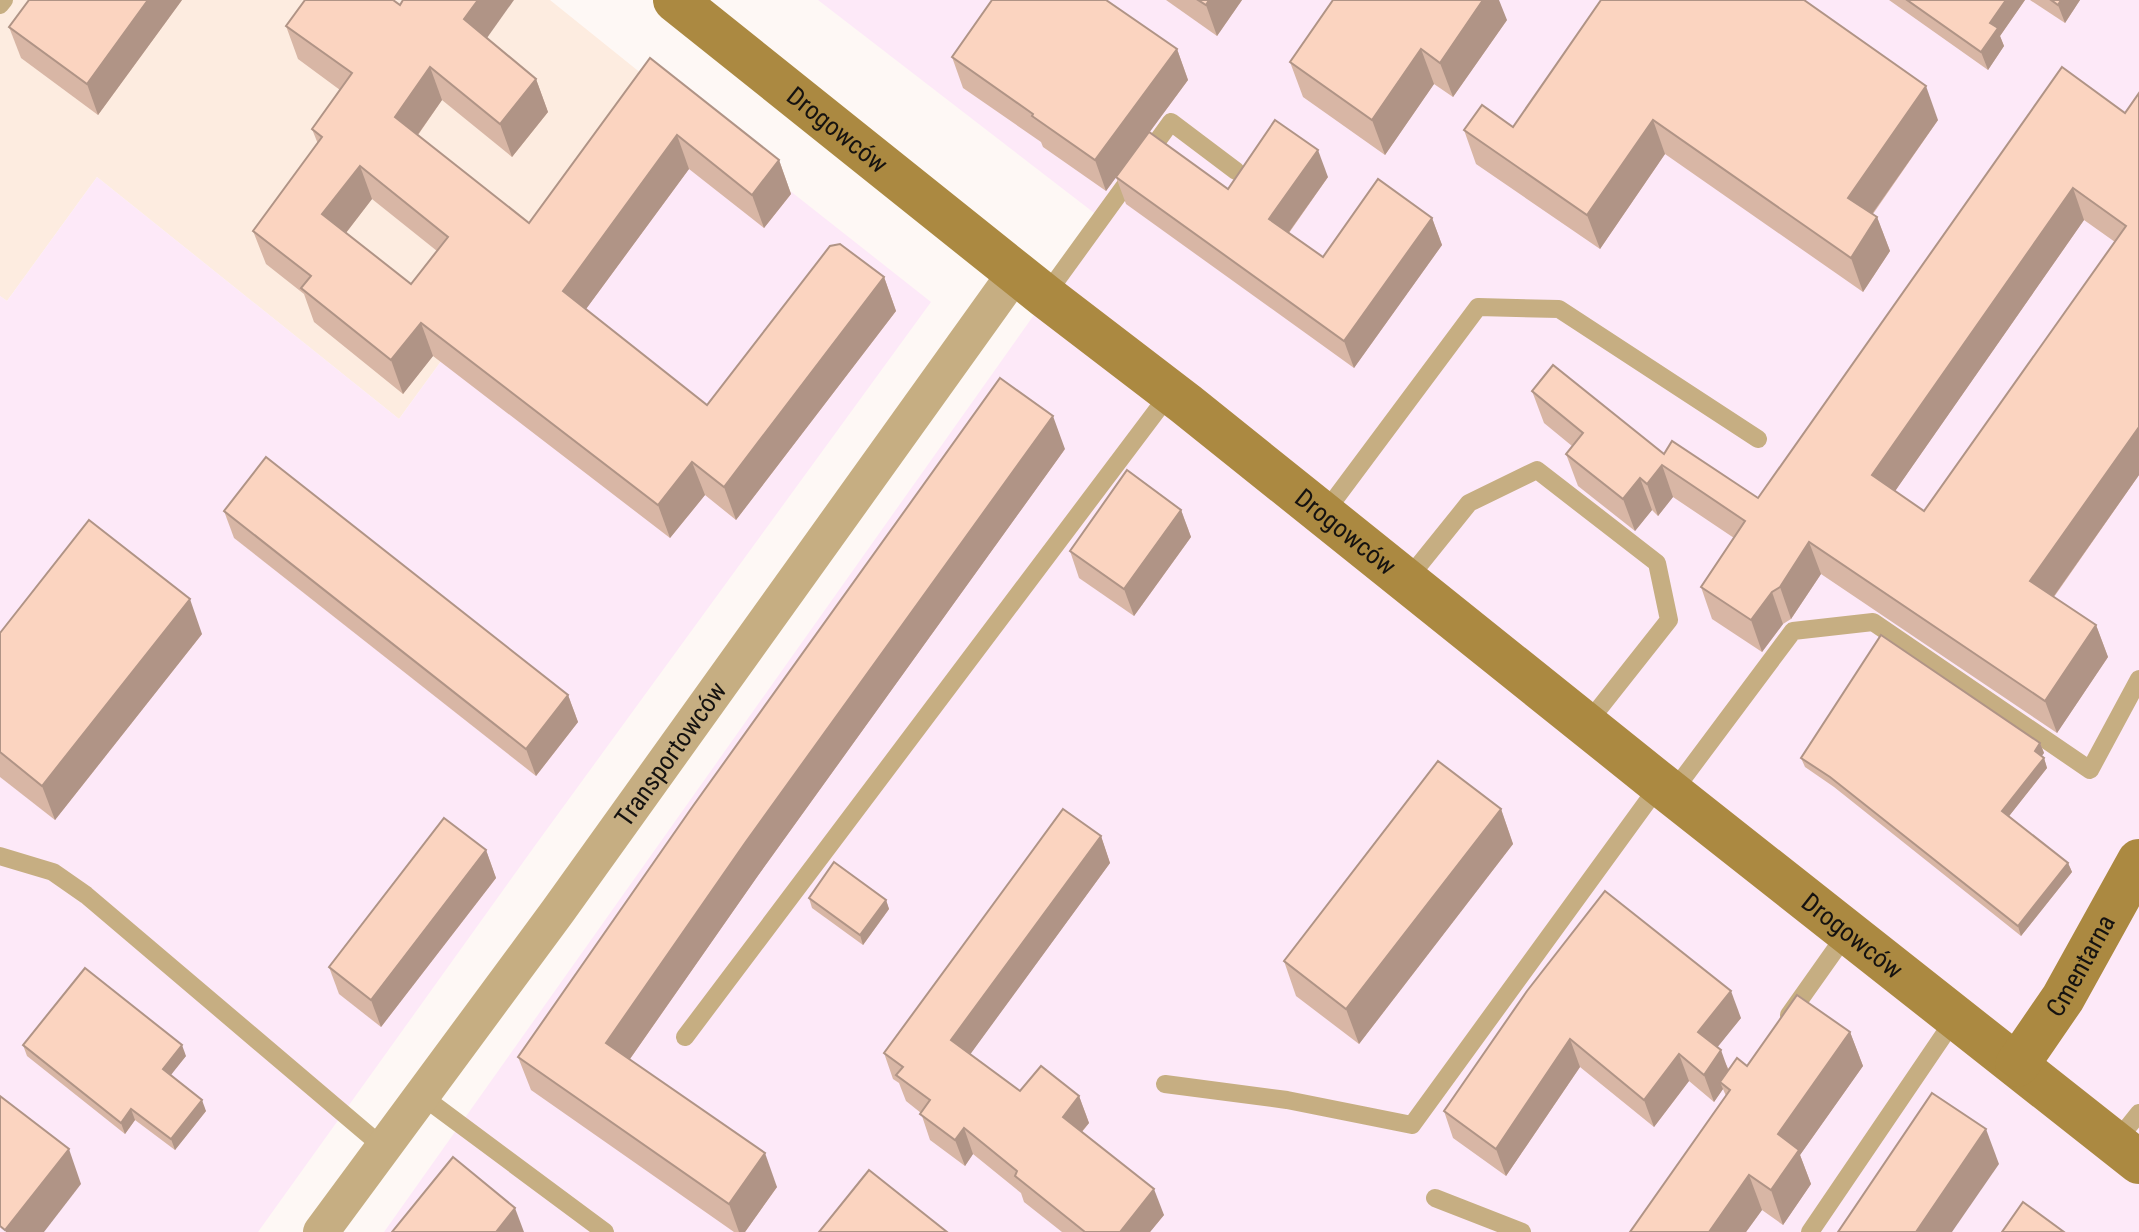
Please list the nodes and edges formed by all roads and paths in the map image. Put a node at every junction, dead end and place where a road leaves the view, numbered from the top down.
1 (4, 0) edge
2 (675, 0) edge
3 (0, 5) edge
4 (1236, 171) edge
5 (1031, 284) junction
6 (1170, 393) junction
7 (1758, 439) dead end
8 (1323, 515) junction
9 (1407, 580) junction
10 (2139, 679) edge
11 (1586, 725) junction
12 (1666, 788) junction
13 (0, 856) edge
14 (2139, 861) edge
15 (1847, 933) junction
16 (1956, 1017) junction
17 (1783, 1024) edge
18 (685, 1037) dead end
19 (2017, 1065) junction
20 (1165, 1084) dead end
21 (422, 1096) junction
22 (2131, 1139) edge
23 (384, 1148) junction
24 (1435, 1198) dead end
25 (321, 1232) edge
26 (605, 1232) edge
27 (1522, 1232) edge
28 (1810, 1232) edge

1 - 3 lane
2 - 5 street, Drogowców
4 - 5 lane
5 - 6 street, Drogowców
5 - 21 street, Transportowców
6 - 8 street, Drogowców
6 - 18 lane
7 - 8 lane
8 - 9 street, Drogowców
9 - 11 street, Drogowców
9 - 11 lane
10 - 12 lane
11 - 12 street, Drogowców
12 - 15 street, Drogowców
12 - 20 lane
13 - 23 lane
14 - 19 street, Cmentarna
15 - 16 street, Drogowców
15 - 17 lane
16 - 19 street, Drogowców
16 - 28 lane
19 - 22 street, Drogowców
21 - 23 street, Transportowców
21 - 26 lane
23 - 25 street, Transportowców
24 - 27 lane

